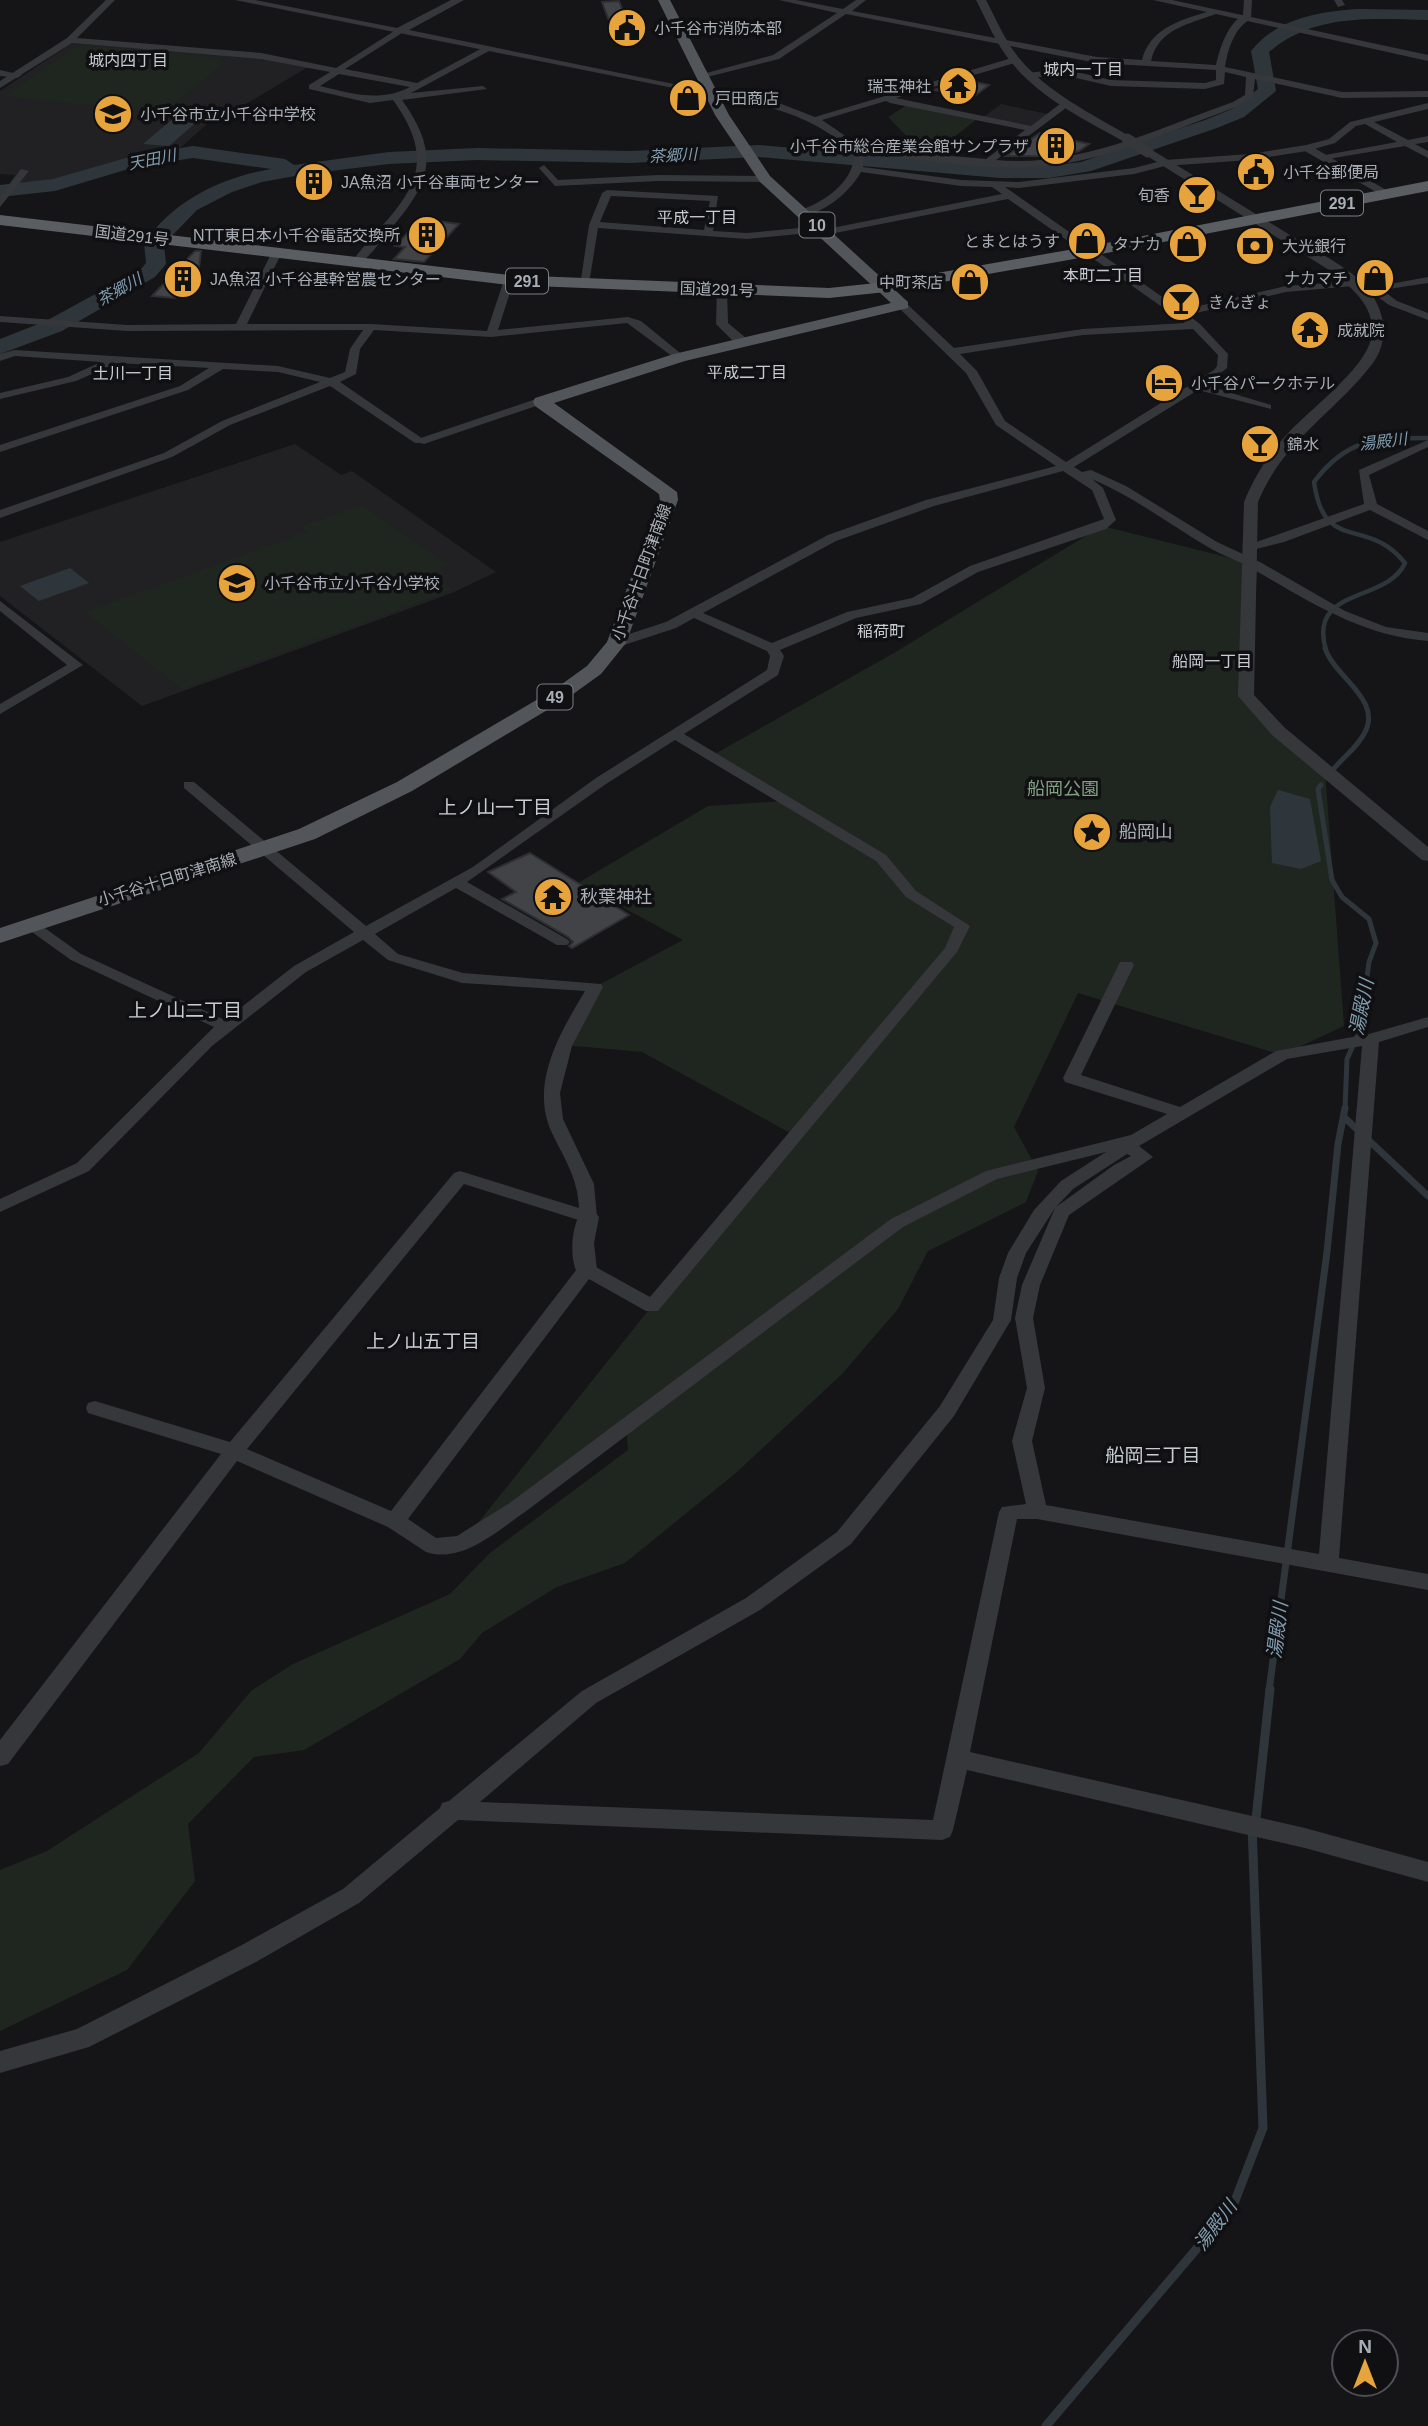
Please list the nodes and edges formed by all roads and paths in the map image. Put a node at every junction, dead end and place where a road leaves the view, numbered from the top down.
1 (111, 0) edge
2 (240, 0) edge
3 (459, 0) edge
4 (664, 0) edge
5 (783, 0) edge
6 (862, 0) edge
7 (981, 0) edge
8 (1158, 0) edge
9 (1248, 0) edge
10 (844, 12) junction
11 (1213, 12) junction
12 (1245, 18) junction
13 (399, 32) junction
14 (70, 40) junction
15 (1004, 41) junction
16 (486, 48) junction
17 (1428, 58) edge
18 (1016, 60) junction
19 (1146, 63) junction
20 (1218, 68) junction
21 (340, 70) junction
22 (0, 73) edge
23 (1254, 74) junction
24 (17, 75) junction
25 (1030, 75) junction
26 (702, 77) junction
27 (0, 85) edge
28 (418, 86) junction
29 (482, 89) dead end
30 (708, 92) junction
31 (1428, 94) edge
32 (396, 98) junction
33 (887, 99) junction
34 (1067, 103) junction
35 (1428, 106) edge
36 (817, 119) junction
37 (1366, 121) junction
38 (1032, 129) junction
39 (1428, 139) edge
40 (1406, 143) junction
41 (1307, 148) junction
42 (1428, 156) edge
43 (859, 158) junction
44 (1325, 158) junction
45 (987, 163) junction
46 (1165, 163) junction
47 (544, 168) dead end
48 (24, 171) dead end
49 (765, 179) junction
50 (995, 185) junction
51 (1428, 187) edge
52 (1387, 194) junction
53 (1012, 195) junction
54 (0, 204) edge
55 (802, 213) junction
56 (0, 220) edge
57 (1255, 220) junction
58 (594, 225) junction
59 (823, 230) junction
60 (709, 233) junction
61 (1091, 251) junction
62 (276, 252) junction
63 (357, 261) junction
64 (509, 280) junction
65 (1428, 280) edge
66 (584, 284) junction
67 (886, 287) junction
68 (1363, 287) junction
69 (721, 289) junction
70 (902, 305) junction
71 (1179, 314) junction
72 (1428, 317) edge
73 (0, 319) edge
74 (1196, 326) junction
75 (371, 327) junction
76 (239, 329) junction
77 (491, 334) junction
78 (741, 341) junction
79 (953, 352) junction
80 (680, 357) junction
81 (0, 358) edge
82 (114, 359) junction
83 (222, 365) junction
84 (332, 382) junction
85 (1198, 386) junction
86 (0, 396) edge
87 (541, 402) junction
88 (1267, 407) dead end
89 (419, 441) joint
90 (1428, 443) edge
91 (0, 449) edge
92 (1068, 466) junction
93 (1371, 506) junction
94 (0, 514) edge
95 (1428, 536) edge
96 (1248, 547) junction
97 (1248, 564) junction
98 (3, 612) edge
99 (693, 613) junction
100 (1428, 636) edge
101 (616, 643) junction
102 (772, 648) junction
103 (0, 710) edge
104 (676, 735) junction
105 (189, 785) dead end
106 (266, 849) junction
107 (1428, 856) edge
108 (456, 882) junction
109 (30, 924) junction
110 (362, 933) junction
111 (0, 936) edge
112 (562, 942) dead end
113 (1126, 965) dead end
114 (1428, 1022) edge
115 (225, 1026) junction
116 (1368, 1040) junction
117 (1182, 1113) junction
118 (1135, 1141) junction
119 (0, 1206) edge
120 (588, 1217) junction
121 (586, 1270) junction
122 (95, 1408) dead end
123 (234, 1451) junction
124 (1037, 1511) junction
125 (395, 1521) junction
126 (1328, 1564) junction
127 (1428, 1582) edge
128 (0, 1757) edge
129 (960, 1759) junction
130 (450, 1810) junction
131 (1428, 1872) edge
132 (0, 2062) edge

1 - 14 street
2 - 13 street
3 - 13 street
4 - 26 main road, 10
5 - 10 street
6 - 10 street
7 - 15 street
8 - 11 street
9 - 12 street
10 - 15 street
10 - 26 street
11 - 12 street
11 - 19 street
12 - 17 street
12 - 20 street
13 - 16 street
13 - 21 street
14 - 21 street
14 - 24 street
15 - 18 street
15 - 19 street
16 - 28 street
16 - 30 street
18 - 25 street
18 - 33 street
19 - 20 street
20 - 23 street
20 - 25 street
21 - 28 street
21 - 32 street
22 - 24 street
23 - 31 street
23 - 45 street
24 - 27 street
25 - 34 street
26 - 30 main road, 10
28 - 32 street
29 - 32 street
30 - 36 street
30 - 49 main road, 10
32 - 63 street
33 - 36 street
33 - 38 street
34 - 38 street
34 - 46 street, bridge
35 - 37 street
36 - 43 street
37 - 40 street
37 - 41 street
38 - 45 street
39 - 40 street
40 - 42 street
40 - 44 street
41 - 44 street
41 - 46 street
43 - 45 street
43 - 50 street
43 - 55 street
44 - 52 street
46 - 50 street
46 - 57 street
47 - 49 street
48 - 54 street
49 - 55 main road, 10
50 - 53 street
51 - 52 highway, 国道291号 / 291
52 - 57 highway, 国道291号 / 291
53 - 59 street
53 - 61 street
55 - 59 main road, 10
56 - 62 highway, 国道291号 / 291
57 - 61 highway, 国道291号 / 291
57 - 68 street
58 - 60 street
58 - 60 street
58 - 66 street
59 - 60 street
59 - 67 main road, 10
61 - 67 highway, 国道291号 / 291
61 - 71 street
62 - 63 highway, 国道291号 / 291
62 - 76 street
63 - 64 highway, 国道291号 / 291
64 - 66 highway, 国道291号 / 291
64 - 77 street
65 - 68 street
66 - 69 highway, 国道291号 / 291
67 - 69 highway, 国道291号 / 291
67 - 70 main road
68 - 71 street
68 - 72 street
68 - 96 street
69 - 78 street
70 - 78 main road
70 - 79 street
71 - 74 street
73 - 76 street
74 - 79 street
74 - 85 street
75 - 76 street
75 - 77 street
75 - 84 street
77 - 80 street
78 - 80 main road
79 - 92 street
80 - 87 main road
81 - 82 street
82 - 83 street
82 - 86 street
83 - 84 street
83 - 91 street
84 - 89 street
84 - 94 street
85 - 88 street
85 - 92 street
87 - 89 street
87 - 101 main road, 小千谷十日町津南線 / 49
90 - 93 street
92 - 97 street
92 - 99 street
92 - 102 street
93 - 95 street
93 - 96 street
96 - 97 street
97 - 100 street
97 - 107 street
98 - 103 street
99 - 101 street
99 - 102 street
101 - 106 main road, 小千谷十日町津南線 / 49
102 - 104 street
104 - 108 street
104 - 121 street
105 - 106 street
106 - 109 main road, 小千谷十日町津南線 / 49
106 - 110 street
108 - 110 street
108 - 112 street
109 - 111 main road, 小千谷十日町津南線 / 49
109 - 115 street
110 - 115 street
110 - 120 street
113 - 117 street
114 - 116 street
115 - 119 street
116 - 117 street
116 - 126 street
117 - 118 street
118 - 124 street
118 - 125 street
118 - 130 street
120 - 121 street
120 - 123 street
121 - 125 street
122 - 123 street
123 - 125 street
123 - 128 street
124 - 126 street
124 - 129 street
126 - 127 street
129 - 130 street
129 - 131 street
130 - 132 street

